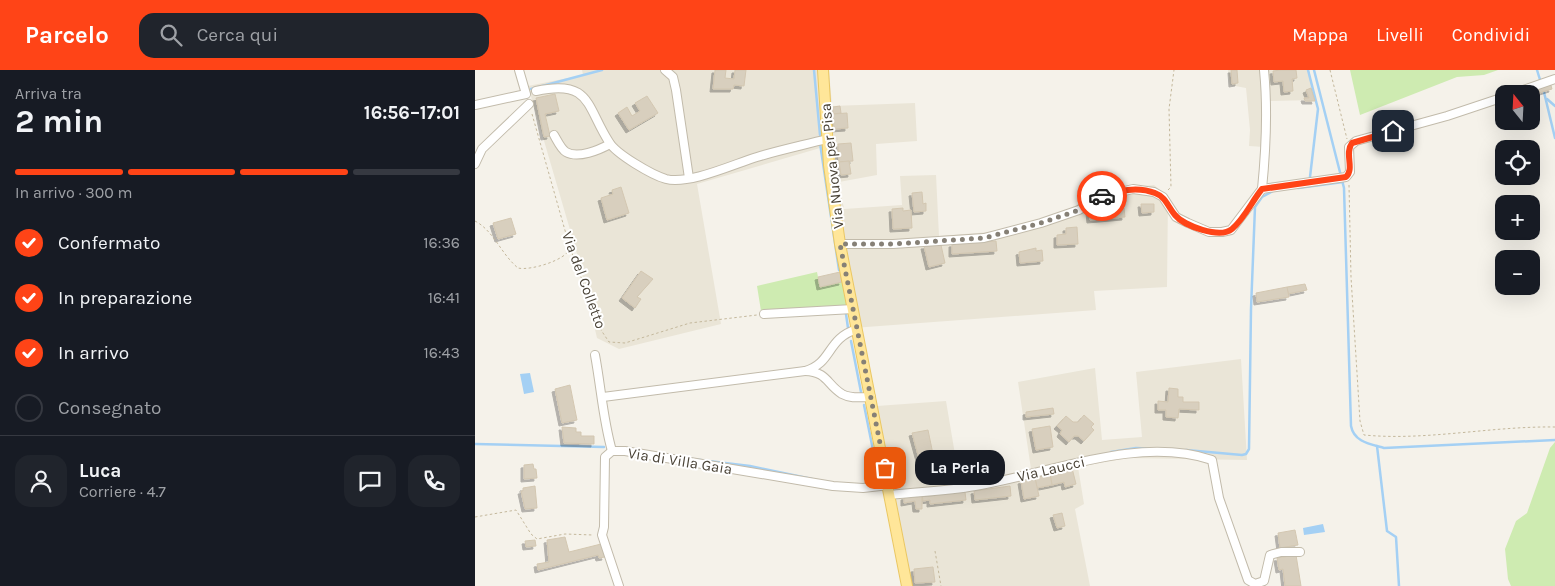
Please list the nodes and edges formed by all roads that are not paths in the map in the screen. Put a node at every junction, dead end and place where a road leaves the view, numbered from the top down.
1 (519, 70) edge
2 (665, 70) edge
3 (823, 70) edge
4 (1264, 70) edge
5 (1553, 80) edge
6 (1536, 85) edge
7 (536, 91) dead end
8 (1495, 100) edge
9 (529, 104) road end
10 (475, 105) edge
11 (554, 135) dead end
12 (827, 139) junction
13 (610, 144) junction
14 (475, 164) edge
15 (689, 178) junction
16 (1262, 189) junction
17 (840, 244) junction
18 (853, 309) junction
19 (764, 314) road end
20 (857, 329) junction
21 (595, 354) dead end
22 (805, 371) junction
23 (603, 397) junction
24 (871, 397) junction
25 (612, 451) junction
26 (890, 490) junction
27 (1300, 552) dead end
28 (619, 586) edge
29 (907, 586) edge

1 - 10 street
2 - 15 street
3 - 12 main road, Via Nuova per Pisa
4 - 16 street
5 - 6 street
7 - 13 street
8 - 16 street
9 - 14 street
11 - 13 street
12 - 15 street
12 - 17 main road, Via Nuova per Pisa
13 - 15 street
16 - 17 street
17 - 18 main road, Via Nuova per Pisa
18 - 19 street
18 - 20 main road, Via Nuova per Pisa
20 - 22 street
20 - 24 main road, Via Nuova per Pisa
21 - 23 street
22 - 23 street
22 - 24 street
23 - 25 street
24 - 26 main road, Via Nuova per Pisa
25 - 26 street, Via di Villa Gaia
25 - 28 street, Via di Villa Gaia
26 - 27 street, Via Laucci
26 - 29 main road, Via Nuova per Pisa

